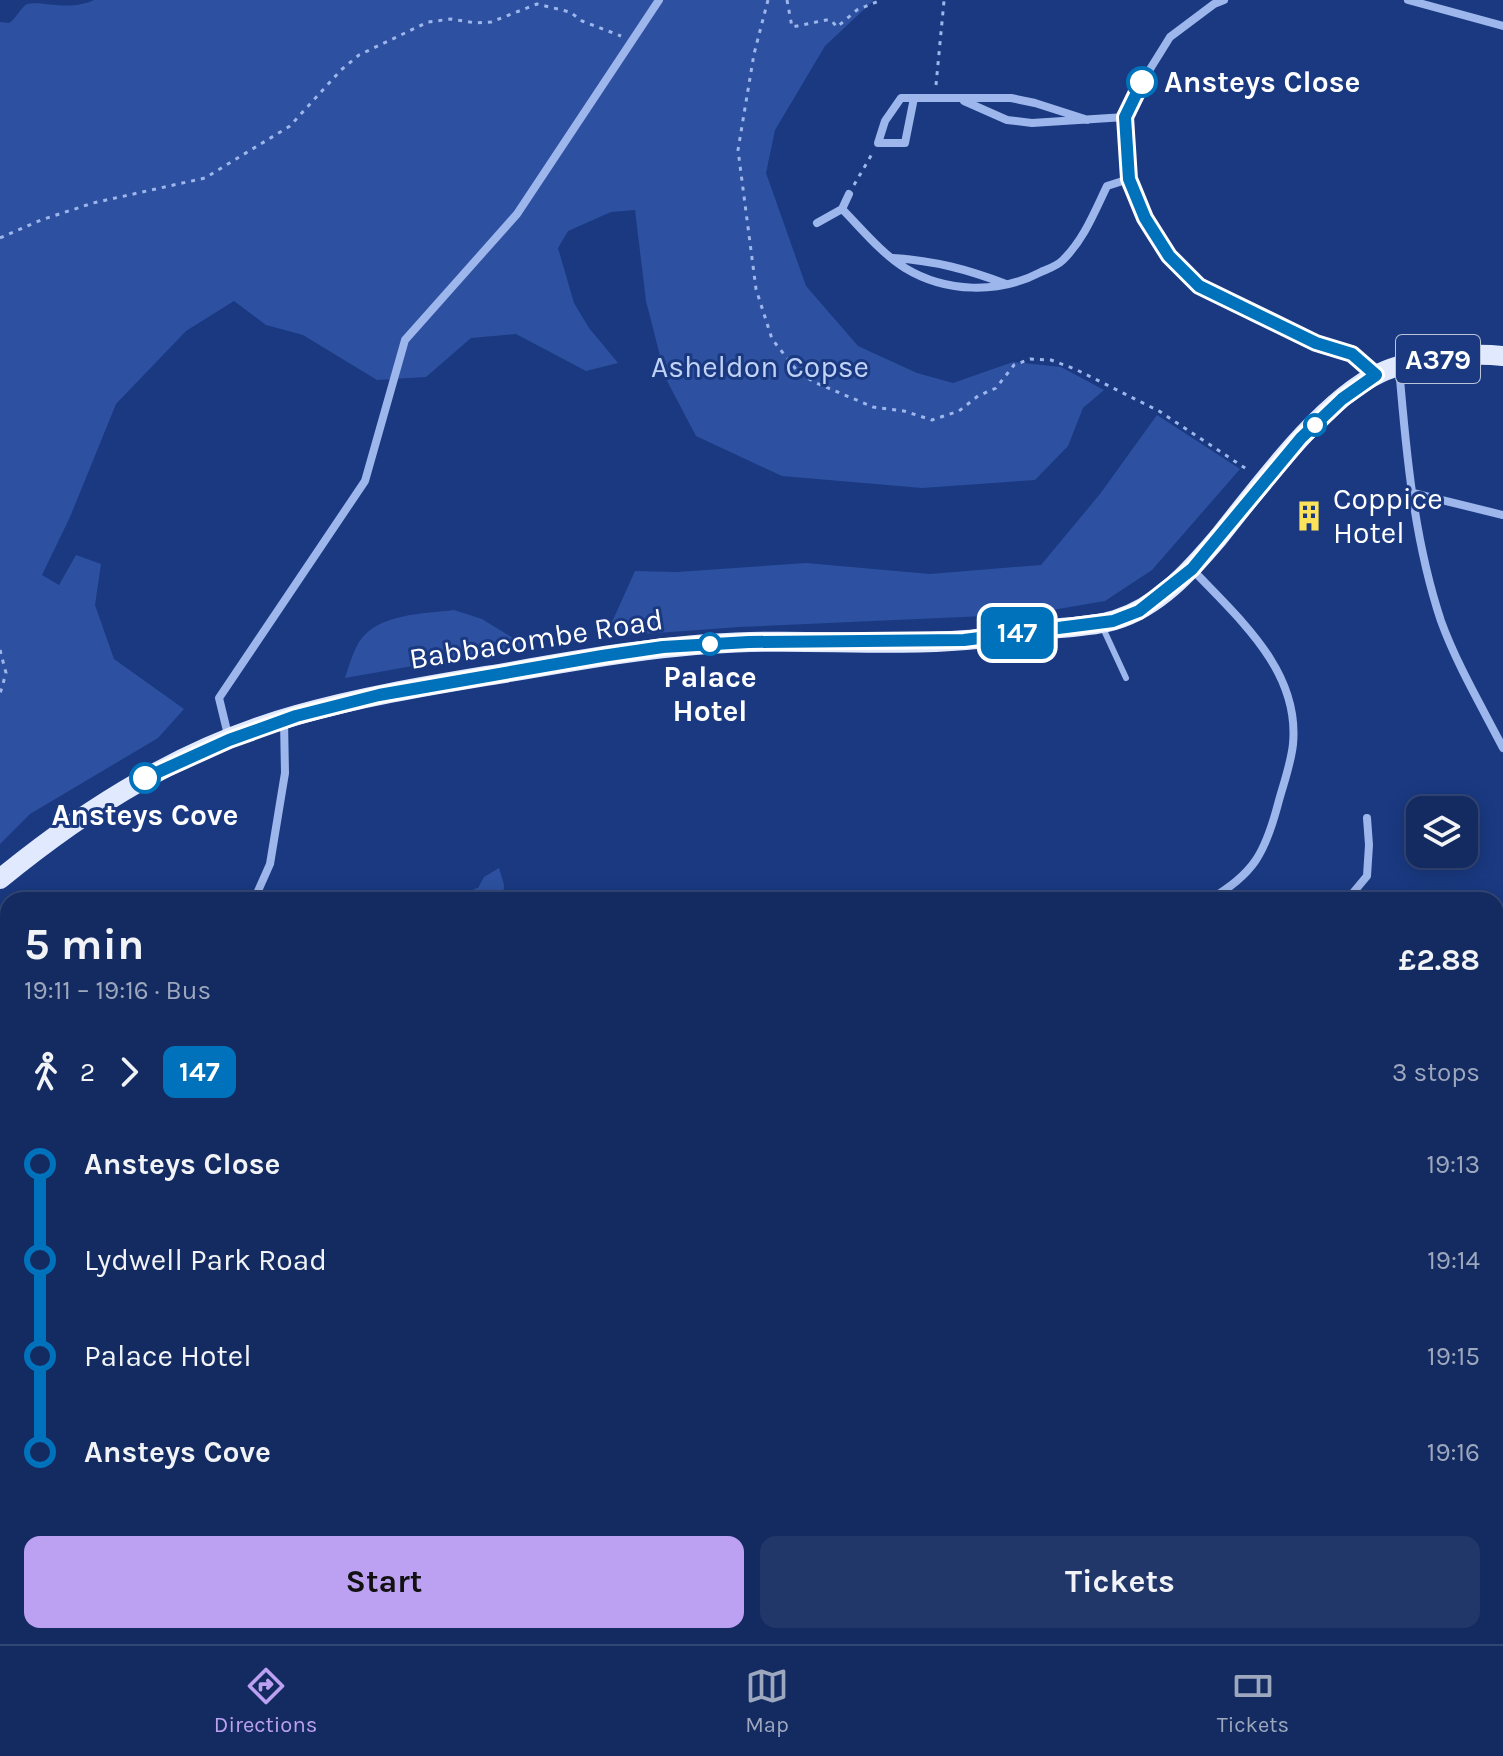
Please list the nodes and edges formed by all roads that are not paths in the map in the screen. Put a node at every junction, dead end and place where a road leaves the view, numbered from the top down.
1 (659, 0) edge
2 (1224, 0) edge
3 (1408, 0) edge
4 (1503, 26) edge
5 (914, 98) junction
6 (1011, 98) junction
7 (959, 99) junction
8 (1035, 103) junction
9 (1125, 117) junction
10 (1007, 120) junction
11 (1088, 120) junction
12 (1032, 123) junction
13 (1129, 179) junction
14 (849, 194) road end
15 (842, 209) junction
16 (817, 223) dead end
17 (893, 258) junction
18 (931, 261) junction
19 (961, 267) junction
20 (930, 281) junction
21 (1007, 284) junction
22 (961, 287) junction
23 (1503, 356) edge
24 (1399, 365) junction
25 (1376, 375) junction
26 (1413, 493) junction
27 (1503, 515) edge
28 (1192, 569) junction
29 (1101, 622) junction
30 (1126, 678) dead end
31 (284, 720) junction
32 (229, 740) junction
33 (1503, 748) edge
34 (1367, 818) dead end
35 (0, 879) edge
36 (258, 892) edge
37 (1223, 892) edge
38 (1354, 892) edge

1 - 32 street
2 - 9 street
3 - 4 street
5 - 5 street
5 - 7 street
6 - 7 street
6 - 8 street
6 - 10 street
7 - 10 street
8 - 11 street
8 - 12 street
9 - 11 street
9 - 13 street
10 - 12 street
11 - 12 street
13 - 21 street
13 - 25 street
14 - 15 street
15 - 16 street
15 - 17 street
17 - 18 street
17 - 20 street
18 - 19 street
18 - 20 street
19 - 21 street
19 - 22 street
20 - 22 street
21 - 22 street
23 - 24 main road, Babbacombe Road / A379
24 - 25 main road, Babbacombe Road / A379
24 - 26 street
25 - 28 main road, Babbacombe Road / A379
26 - 27 street
26 - 33 street
28 - 29 main road, Babbacombe Road / A379
28 - 37 street
29 - 30 lane
29 - 31 main road, Babbacombe Road / A379
31 - 32 main road, Babbacombe Road / A379
31 - 36 street
32 - 35 main road, Babbacombe Road / A379
34 - 38 street

